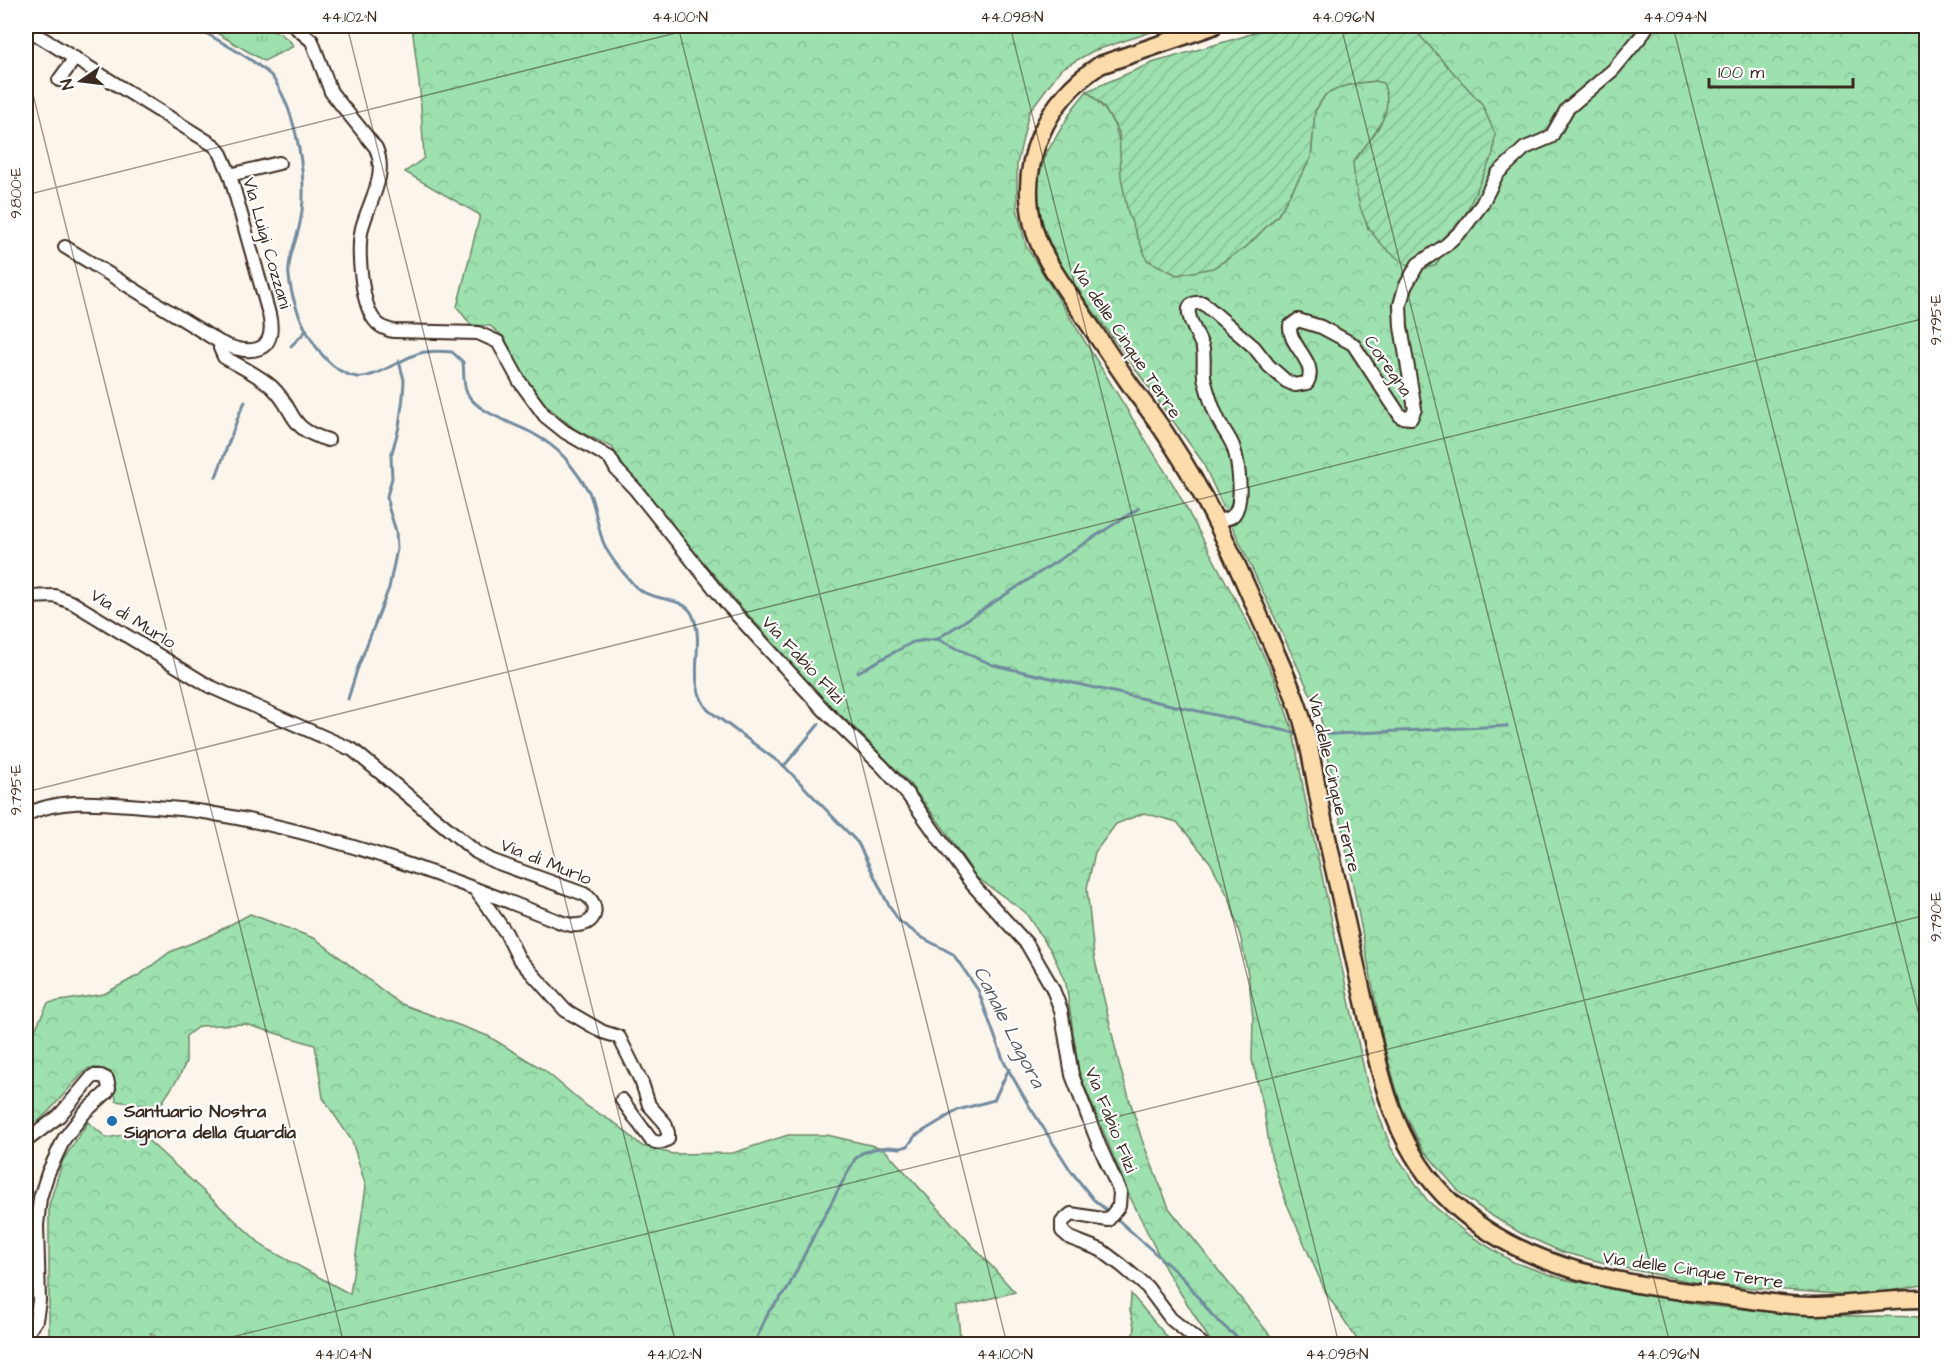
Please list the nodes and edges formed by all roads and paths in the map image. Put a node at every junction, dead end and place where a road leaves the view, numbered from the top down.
1 (294, 26) edge
2 (1212, 26) edge
3 (1647, 26) edge
4 (26, 28) edge
5 (75, 58) junction
6 (59, 80) dead end
7 (279, 163) dead end
8 (230, 175) junction
9 (66, 247) dead end
10 (221, 343) junction
11 (328, 441) dead end
12 (1217, 521) junction
13 (26, 597) edge
14 (26, 815) edge
15 (475, 888) junction
16 (622, 1100) dead end
17 (26, 1141) edge
18 (1926, 1299) edge
19 (26, 1335) edge
20 (1202, 1344) edge

1 - 20 street, Via Fabio Filzi
2 - 12 main road, Via delle Cinque Terre
3 - 12 street, Coregna
4 - 5 street, Via Luigi Cozzani
5 - 6 street
5 - 8 street, Via Luigi Cozzani
7 - 8 street
8 - 10 street, Via Luigi Cozzani
9 - 10 street, Via Luigi Cozzani
10 - 11 street
12 - 18 main road, Via delle Cinque Terre
13 - 15 street, Via di Murlo
14 - 15 street, Via di Murlo
15 - 16 street
17 - 19 street

